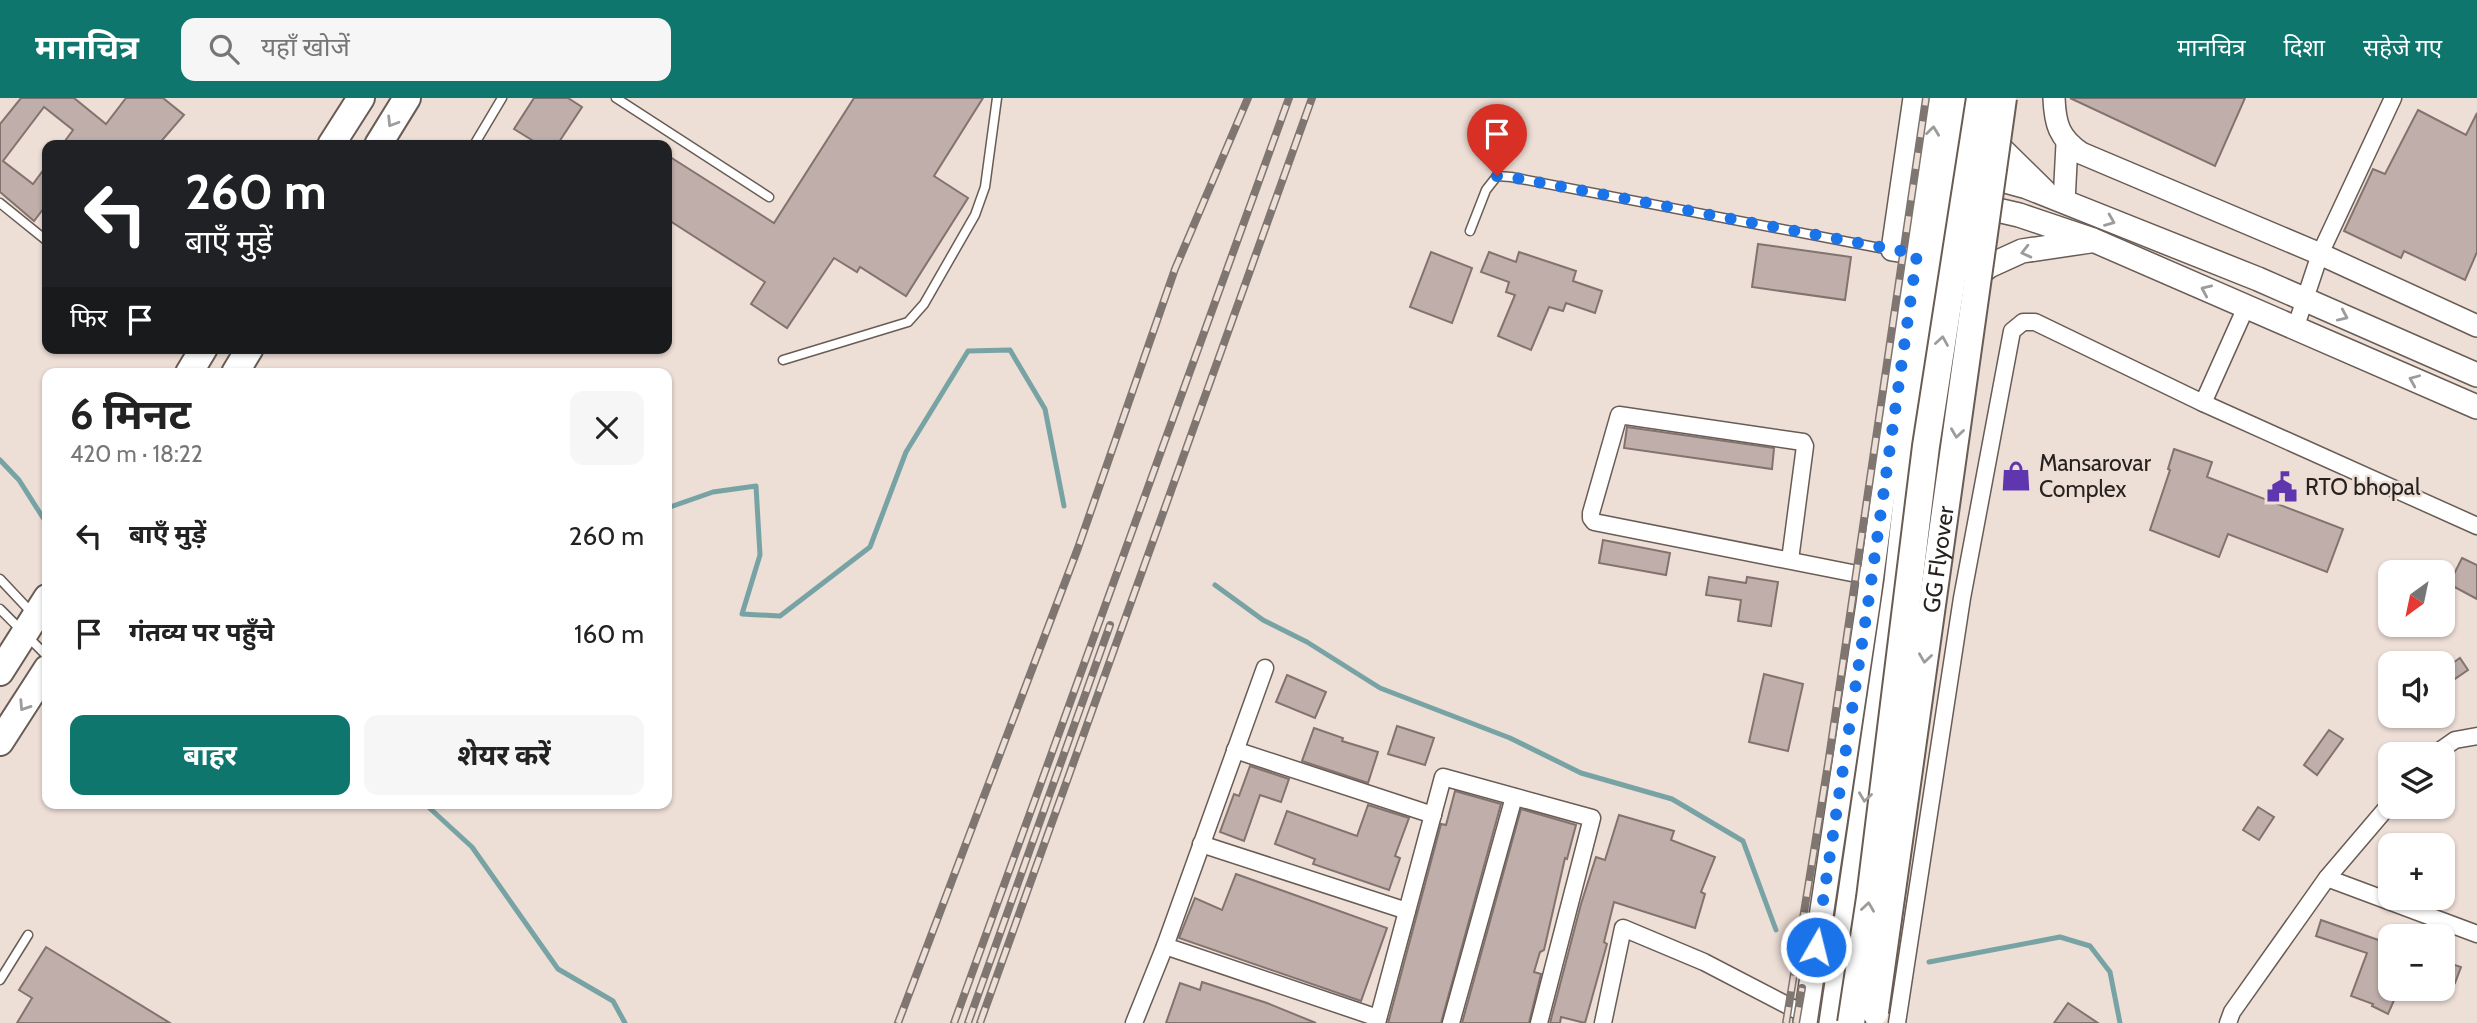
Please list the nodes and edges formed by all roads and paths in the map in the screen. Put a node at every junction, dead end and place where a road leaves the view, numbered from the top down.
1 (361, 98) edge
2 (407, 98) edge
3 (502, 98) edge
4 (616, 98) edge
5 (997, 98) edge
6 (1914, 98) edge
7 (2003, 98) edge
8 (2054, 98) edge
9 (2393, 98) edge
10 (1957, 99) edge
11 (334, 140) edge
12 (381, 140) edge
13 (477, 140) edge
14 (2067, 144) junction
15 (1937, 164) junction
16 (1932, 195) junction
17 (769, 197) dead end
18 (2056, 199) junction
19 (0, 203) edge
20 (1469, 231) dead end
21 (42, 237) edge
22 (2093, 240) junction
23 (1892, 250) junction
24 (1917, 254) junction
25 (2320, 254) junction
26 (2305, 300) junction
27 (2246, 307) junction
28 (1926, 317) junction
29 (2477, 326) edge
30 (2295, 328) junction
31 (783, 360) dead end
32 (2477, 375) edge
33 (2203, 403) junction
34 (2477, 407) edge
35 (2477, 526) edge
36 (1790, 560) junction
37 (1871, 577) junction
38 (0, 579) edge
39 (0, 609) edge
40 (38, 620) edge
41 (1265, 668) dead end
42 (0, 672) edge
43 (42, 677) edge
44 (2477, 736) edge
45 (0, 742) edge
46 (2452, 742) edge
47 (1236, 750) junction
48 (1514, 797) junction
49 (1433, 815) junction
50 (2378, 818) edge
51 (1201, 844) junction
52 (2327, 878) junction
53 (1407, 911) junction
54 (2477, 934) edge
55 (27, 935) dead end
56 (1165, 946) junction
57 (0, 980) edge
58 (1806, 1019) edge
59 (1377, 1021) edge
60 (1135, 1023) edge
61 (1451, 1023) edge
62 (1541, 1023) edge
63 (1603, 1023) edge
64 (1831, 1023) edge
65 (1851, 1023) edge
66 (1873, 1023) edge
67 (1897, 1023) edge
68 (2228, 1023) edge

1 - 11 main road
2 -> 12 main road
3 - 13 lane
4 - 17 lane
5 - 31 lane
6 - 23 street
7 -> 66 main road, GG Flyover, bridge
8 - 14 street
9 - 25 street
10 - 15 main road
10 - 18 main road
65 -> 10 main road, GG Flyover, bridge
14 - 18 street
14 - 25 street
15 - 16 main road
15 - 18 main road
16 - 22 main road
16 - 24 main road
16 - 28 main road
18 -> 26 main road
19 - 21 lane
20 - 23 lane
27 -> 22 main road
22 -> 28 main road
23 - 24 street
24 - 37 main road
25 - 26 street
25 - 29 street
26 - 30 street
26 -> 32 main road
27 - 30 main road
27 - 33 street
28 -> 64 main road
34 -> 30 main road
33 - 35 street
33 - 67 street
36 - 36 street
36 - 37 street
37 - 58 main road
38 - 40 lane
39 - 40 lane
40 - 42 main road
41 - 47 street
43 -> 45 main road
44 - 46 street
47 - 49 street
47 - 51 street
48 - 49 street
48 - 61 street
48 - 62 street
49 - 53 street
50 - 52 street
51 - 53 street
51 - 56 street
52 - 54 street
52 - 68 street
53 - 59 street
55 - 57 lane
56 - 59 street
56 - 60 street
58 - 63 street

